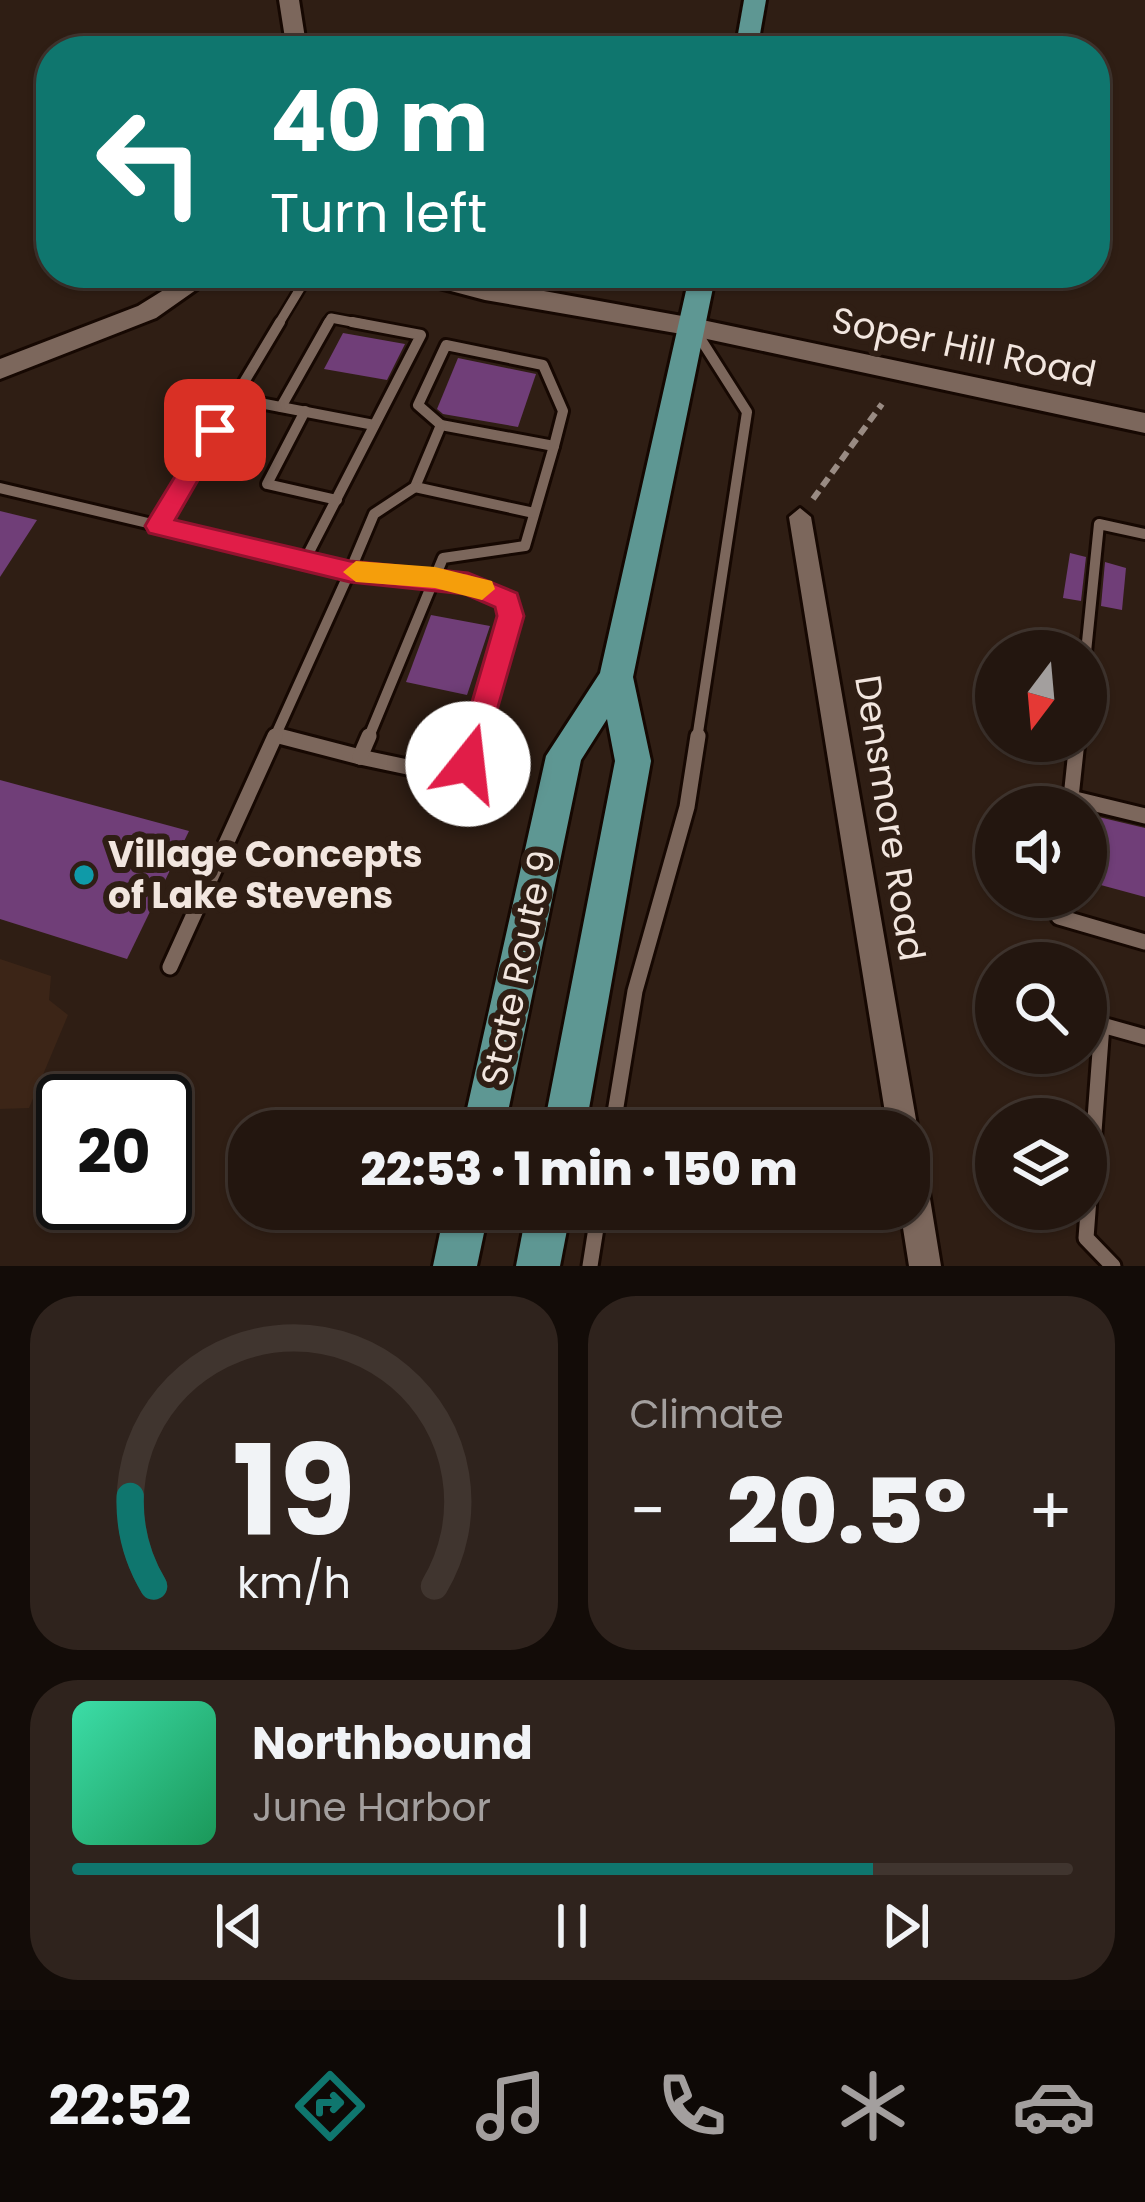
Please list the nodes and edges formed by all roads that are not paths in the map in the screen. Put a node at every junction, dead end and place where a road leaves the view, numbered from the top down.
1 (289, 0) edge
2 (755, 0) edge
3 (294, 36) edge
4 (749, 36) edge
5 (185, 288) edge
6 (295, 288) edge
7 (508, 288) edge
8 (701, 288) edge
9 (693, 327) junction
10 (0, 370) edge
11 (234, 398) junction
12 (281, 407) junction
13 (305, 411) junction
14 (1145, 423) edge
15 (374, 425) junction
16 (441, 425) junction
17 (554, 446) junction
18 (415, 487) junction
19 (0, 488) edge
20 (337, 500) junction
21 (534, 513) junction
22 (800, 517) road end
23 (158, 526) junction
24 (1145, 534) edge
25 (305, 560) junction
26 (350, 571) junction
27 (435, 578) junction
28 (1088, 630) edge
29 (616, 677) junction
30 (277, 735) junction
31 (359, 758) junction
32 (1107, 809) edge
33 (1145, 817) edge
34 (1063, 918) edge
35 (1145, 942) edge
36 (170, 967) dead end
37 (1145, 1037) edge
38 (487, 1110) edge
39 (568, 1110) edge
40 (615, 1110) edge
41 (899, 1110) edge
42 (462, 1230) edge
43 (545, 1230) edge
44 (596, 1230) edge
45 (919, 1230) edge
46 (454, 1266) edge
47 (538, 1266) edge
48 (590, 1266) edge
49 (925, 1266) edge
50 (1113, 1266) edge

1 - 3 street
2 - 4 main road
5 - 10 street
6 - 11 lane
7 - 9 street, Soper Hill Road
8 - 9 main road, State Route 9
9 - 14 street, Soper Hill Road
9 - 29 main road, State Route 9
9 - 40 lane
11 - 12 lane
11 - 23 lane
12 - 13 lane
12 - 15 lane
13 - 15 lane
13 - 20 lane
15 - 20 lane
16 - 17 lane
16 - 17 lane
16 - 18 lane
17 - 21 lane
18 - 21 lane
18 - 26 lane
19 - 23 lane
20 - 25 lane
21 - 27 lane
22 - 41 street, Densmore Road
23 - 25 lane
24 - 28 lane
25 - 26 lane
26 - 27 lane
26 - 30 lane
27 - 31 lane
27 - 31 lane
29 - 38 main road, State Route 9
29 - 39 main road, State Route 9
30 - 31 lane
30 - 36 lane
32 - 33 lane
34 - 35 lane
37 - 50 lane
42 - 46 main road
43 - 47 main road
44 - 48 lane
45 - 49 street

